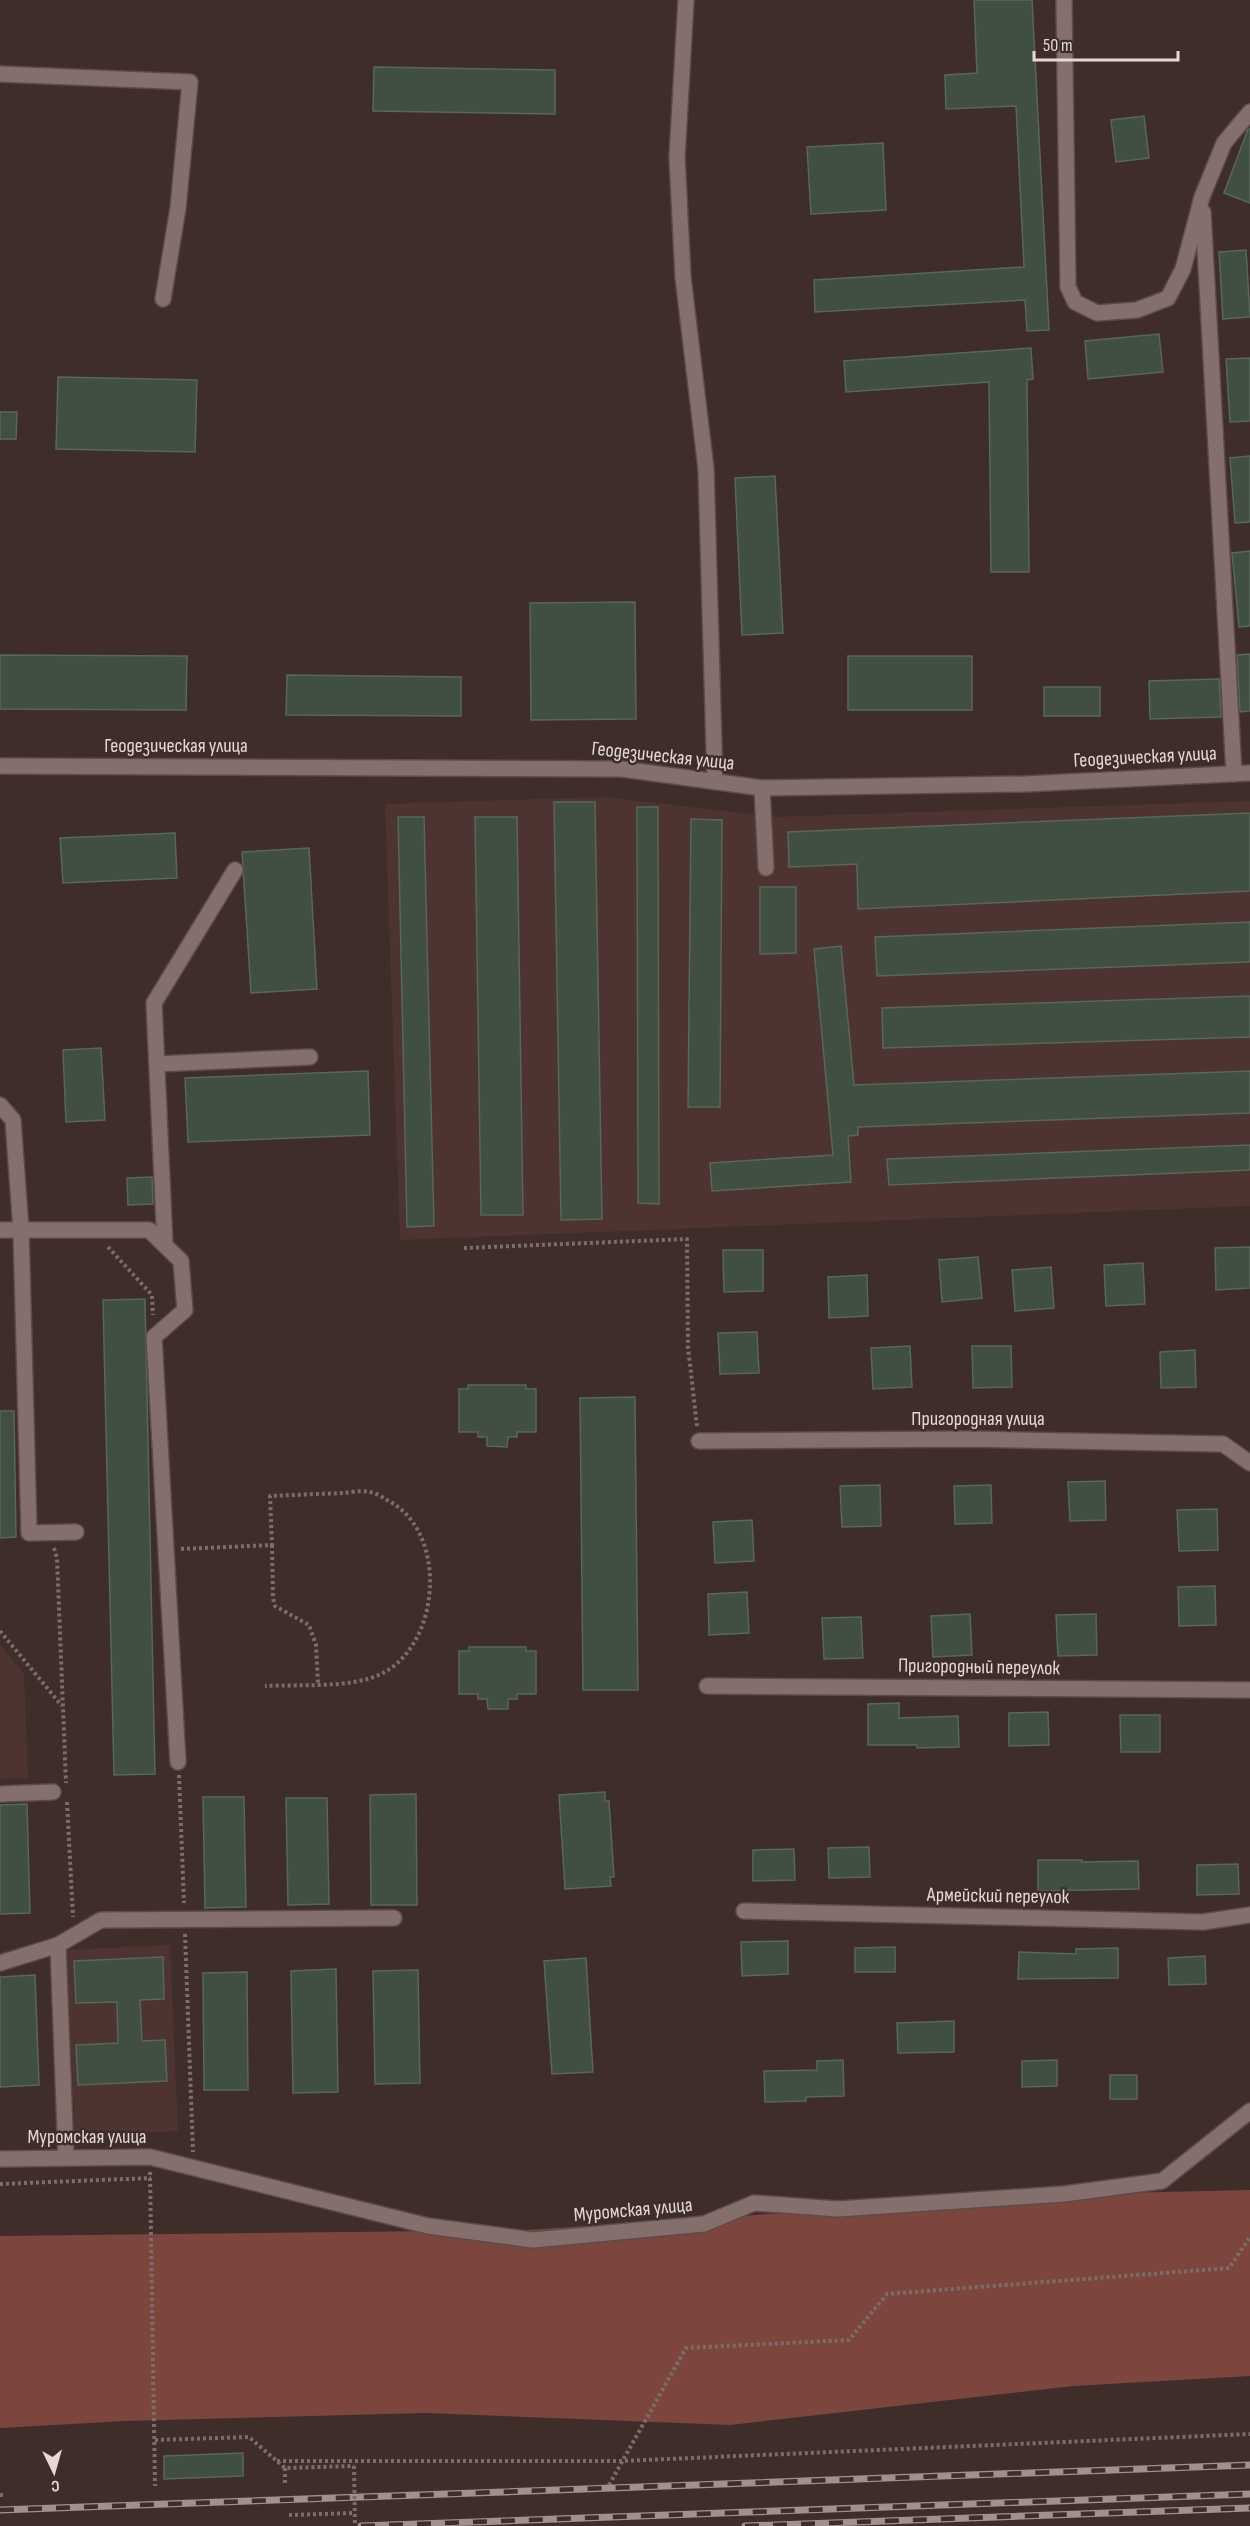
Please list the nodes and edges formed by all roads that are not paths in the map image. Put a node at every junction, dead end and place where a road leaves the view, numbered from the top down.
1 (686, 0) edge
2 (1064, 0) edge
3 (0, 74) edge
4 (1250, 112) edge
5 (1202, 197) junction
6 (164, 298) dead end
7 (0, 766) edge
8 (1234, 774) junction
9 (1250, 774) edge
10 (715, 782) junction
11 (762, 788) junction
12 (766, 868) dead end
13 (235, 870) dead end
14 (310, 1057) dead end
15 (157, 1064) junction
16 (0, 1105) edge
17 (0, 1230) edge
18 (21, 1230) junction
19 (165, 1245) junction
20 (699, 1441) road end
21 (1250, 1463) edge
22 (76, 1532) dead end
23 (707, 1686) dead end
24 (1250, 1690) edge
25 (178, 1762) road end
26 (62, 1793) road end
27 (0, 1794) edge
28 (744, 1911) dead end
29 (1250, 1915) edge
30 (394, 1918) dead end
31 (58, 1945) junction
32 (0, 1963) edge
33 (1250, 2112) edge
34 (66, 2158) junction
35 (0, 2159) edge

1 - 10 street
2 - 5 street
3 - 6 street
4 - 5 street
5 - 8 street
7 - 10 street, Геодезическая улица
8 - 9 street, Геодезическая улица
8 - 11 street, Геодезическая улица
10 - 11 street, Геодезическая улица
11 - 12 street
13 - 15 street
14 - 15 street
15 - 19 street
16 - 18 street
17 - 18 street
18 - 19 street
18 - 22 street
19 - 25 street
20 - 21 street, Пригородная улица
23 - 24 street, Пригородный переулок
26 - 27 street
28 - 29 street, Армейский переулок
30 - 31 street
31 - 32 street
31 - 34 street
33 - 34 street, Муромская улица
34 - 35 street, Муромская улица

